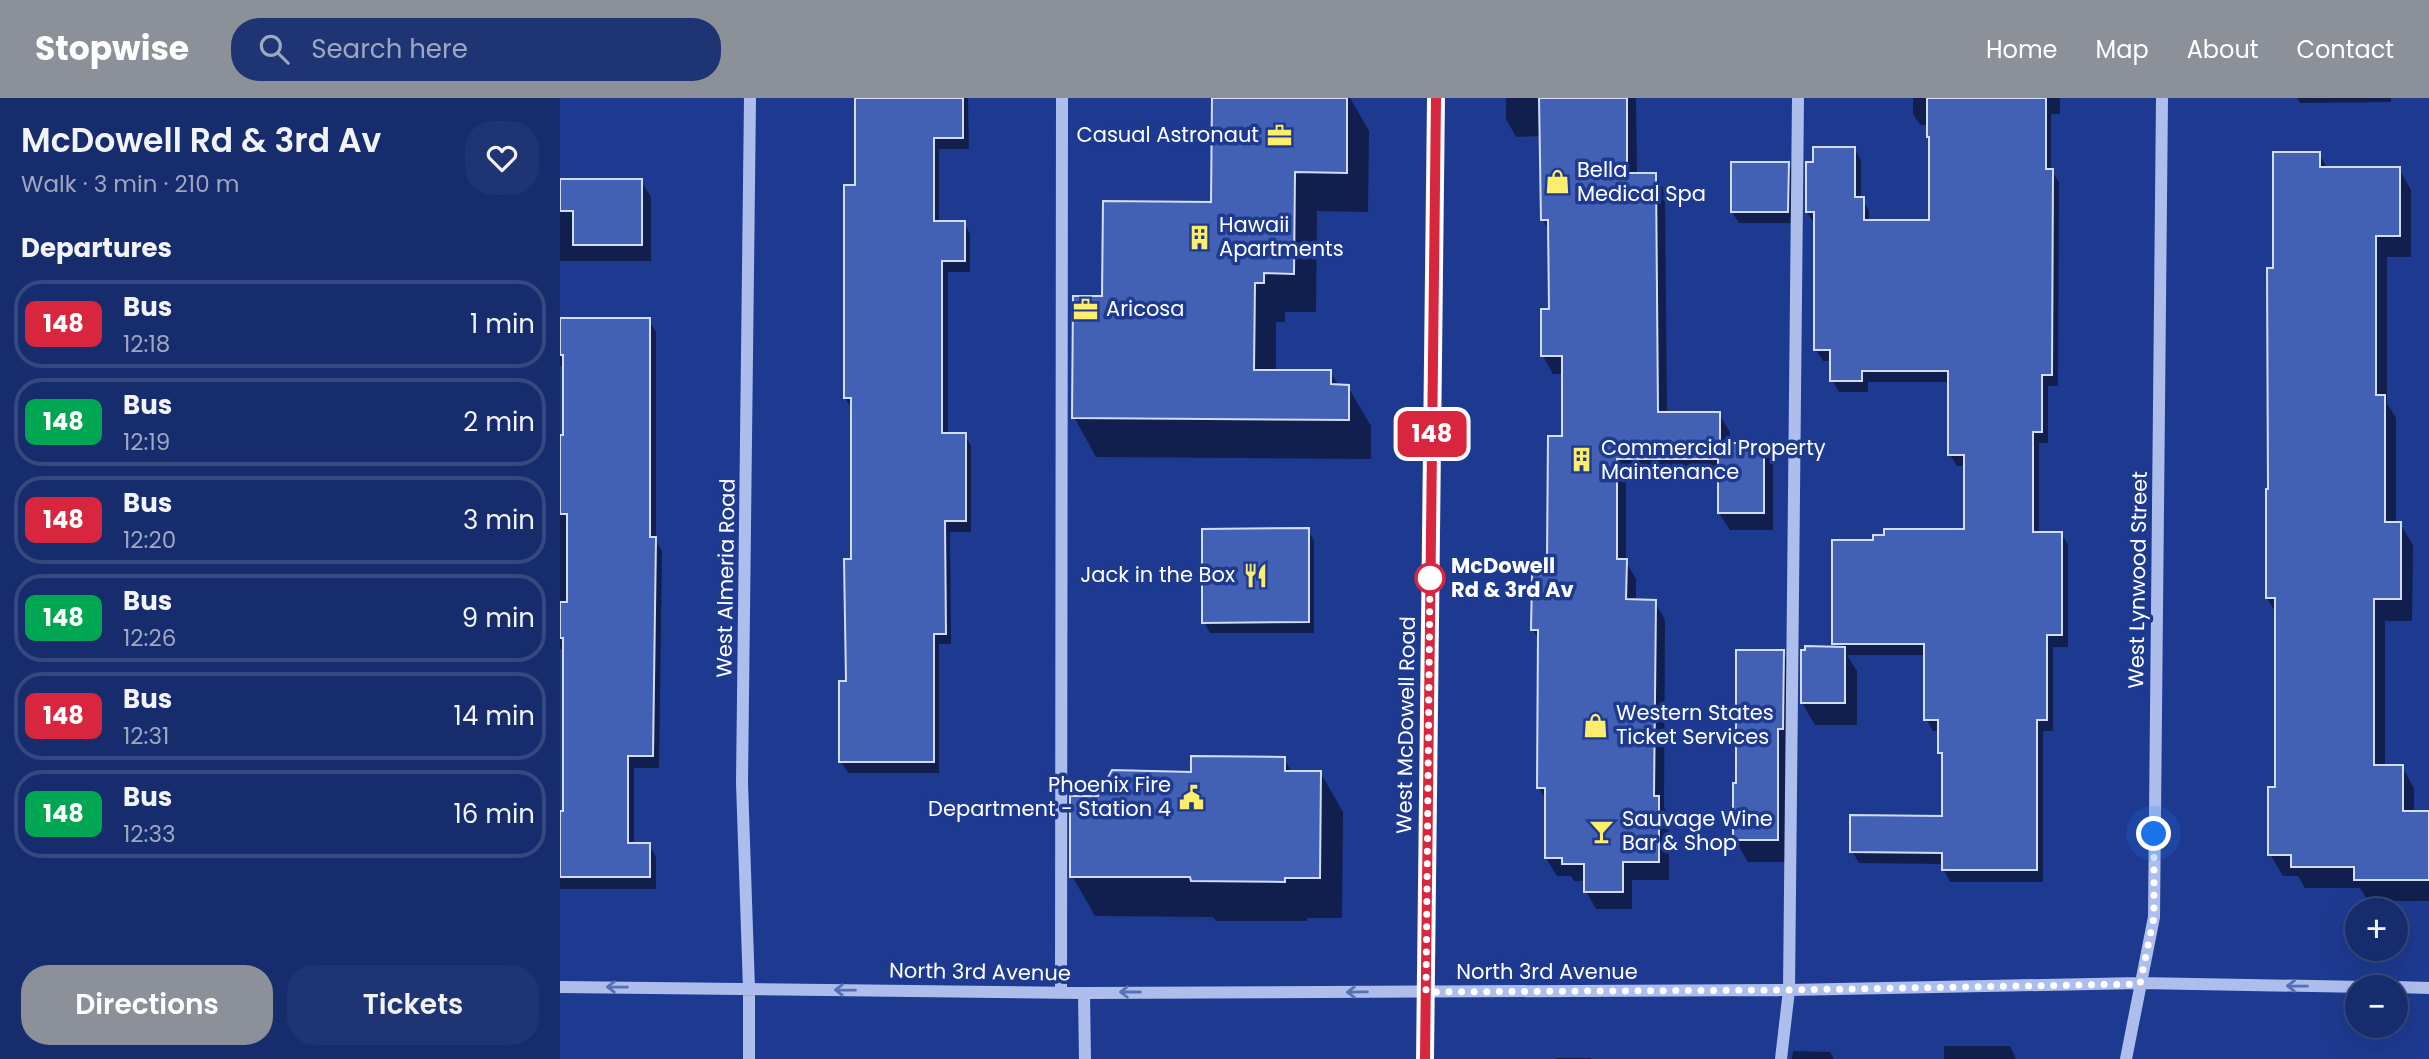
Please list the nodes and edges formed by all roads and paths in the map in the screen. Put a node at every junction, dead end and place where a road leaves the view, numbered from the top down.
1 (750, 98) edge
2 (1062, 98) edge
3 (1436, 98) edge
4 (1798, 98) edge
5 (2162, 98) edge
6 (2140, 984) junction
7 (560, 986) edge
8 (2345, 987) edge
9 (2408, 988) edge
10 (2429, 988) edge
11 (749, 989) junction
12 (1789, 990) junction
13 (1061, 992) junction
14 (1426, 992) junction
15 (1084, 993) junction
16 (749, 1059) edge
17 (1085, 1059) edge
18 (1425, 1059) edge
19 (1780, 1059) edge
20 (2126, 1059) edge

1 - 11 street, West Almeria Road
2 - 13 street
3 - 14 main road, West McDowell Road
4 - 12 street
5 - 6 street, West Lynwood Street
8 -> 6 street, North 3rd Avenue
6 - 12 street, North 3rd Avenue
6 - 20 street, West Lynwood Street
11 -> 7 street, North 3rd Avenue
9 - 10 street
13 -> 11 street, North 3rd Avenue
11 - 16 street, West Almeria Road
12 - 14 street, North 3rd Avenue
12 - 19 street
13 - 15 street, North 3rd Avenue
14 -> 15 street, North 3rd Avenue
14 - 18 main road, West McDowell Road
15 - 17 street

